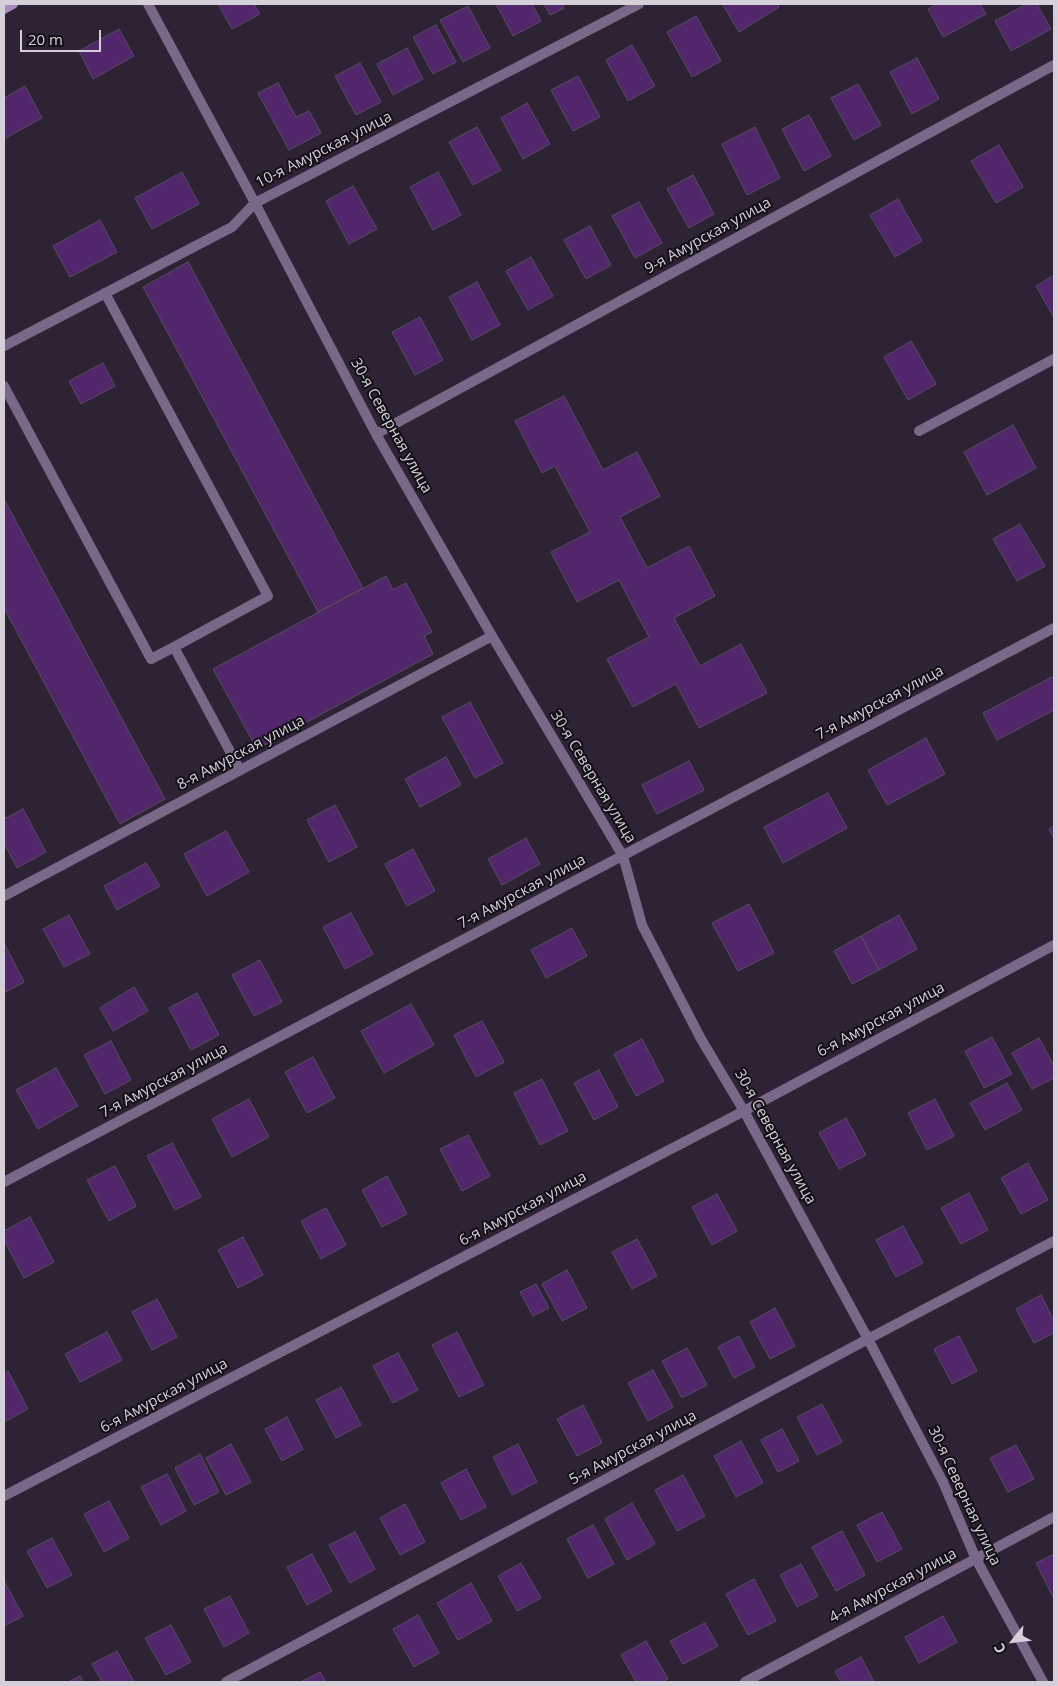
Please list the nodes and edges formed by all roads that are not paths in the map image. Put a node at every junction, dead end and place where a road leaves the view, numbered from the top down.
1 (13, 4) edge
2 (148, 4) edge
3 (639, 4) edge
4 (4, 9) edge
5 (1054, 65) edge
6 (255, 203) junction
7 (105, 293) junction
8 (4, 346) edge
9 (1054, 358) edge
10 (4, 386) edge
11 (919, 431) dead end
12 (376, 434) junction
13 (1054, 628) edge
14 (492, 636) junction
15 (174, 647) junction
16 (240, 770) junction
17 (623, 856) junction
18 (4, 896) edge
19 (1054, 945) edge
20 (744, 1110) junction
21 (4, 1182) edge
22 (1054, 1242) edge
23 (868, 1339) junction
24 (4, 1496) edge
25 (1054, 1517) edge
26 (976, 1559) junction
27 (226, 1682) edge
28 (745, 1682) edge
29 (1043, 1682) edge

1 - 4 street
2 - 6 street, 30-я Северная улица
3 - 6 street, 10-я Амурская улица
5 - 12 street, 9-я Амурская улица
6 - 7 street, 10-я Амурская улица
6 - 12 street, 30-я Северная улица
7 - 8 street, 10-я Амурская улица
7 - 15 street
9 - 11 street
10 - 15 street
12 - 14 street, 30-я Северная улица
13 - 17 street, 7-я Амурская улица
14 - 16 street, 8-я Амурская улица
14 - 17 street, 30-я Северная улица
15 - 16 street
16 - 18 street, 8-я Амурская улица
17 - 20 street, 30-я Северная улица
17 - 21 street, 7-я Амурская улица
19 - 20 street, 6-я Амурская улица
20 - 23 street, 30-я Северная улица
20 - 24 street, 6-я Амурская улица
22 - 23 street, 5-я Амурская улица
23 - 26 street, 30-я Северная улица
23 - 27 street, 5-я Амурская улица
25 - 26 street, 4-я Амурская улица
26 - 28 street, 4-я Амурская улица
26 - 29 street, 30-я Северная улица

